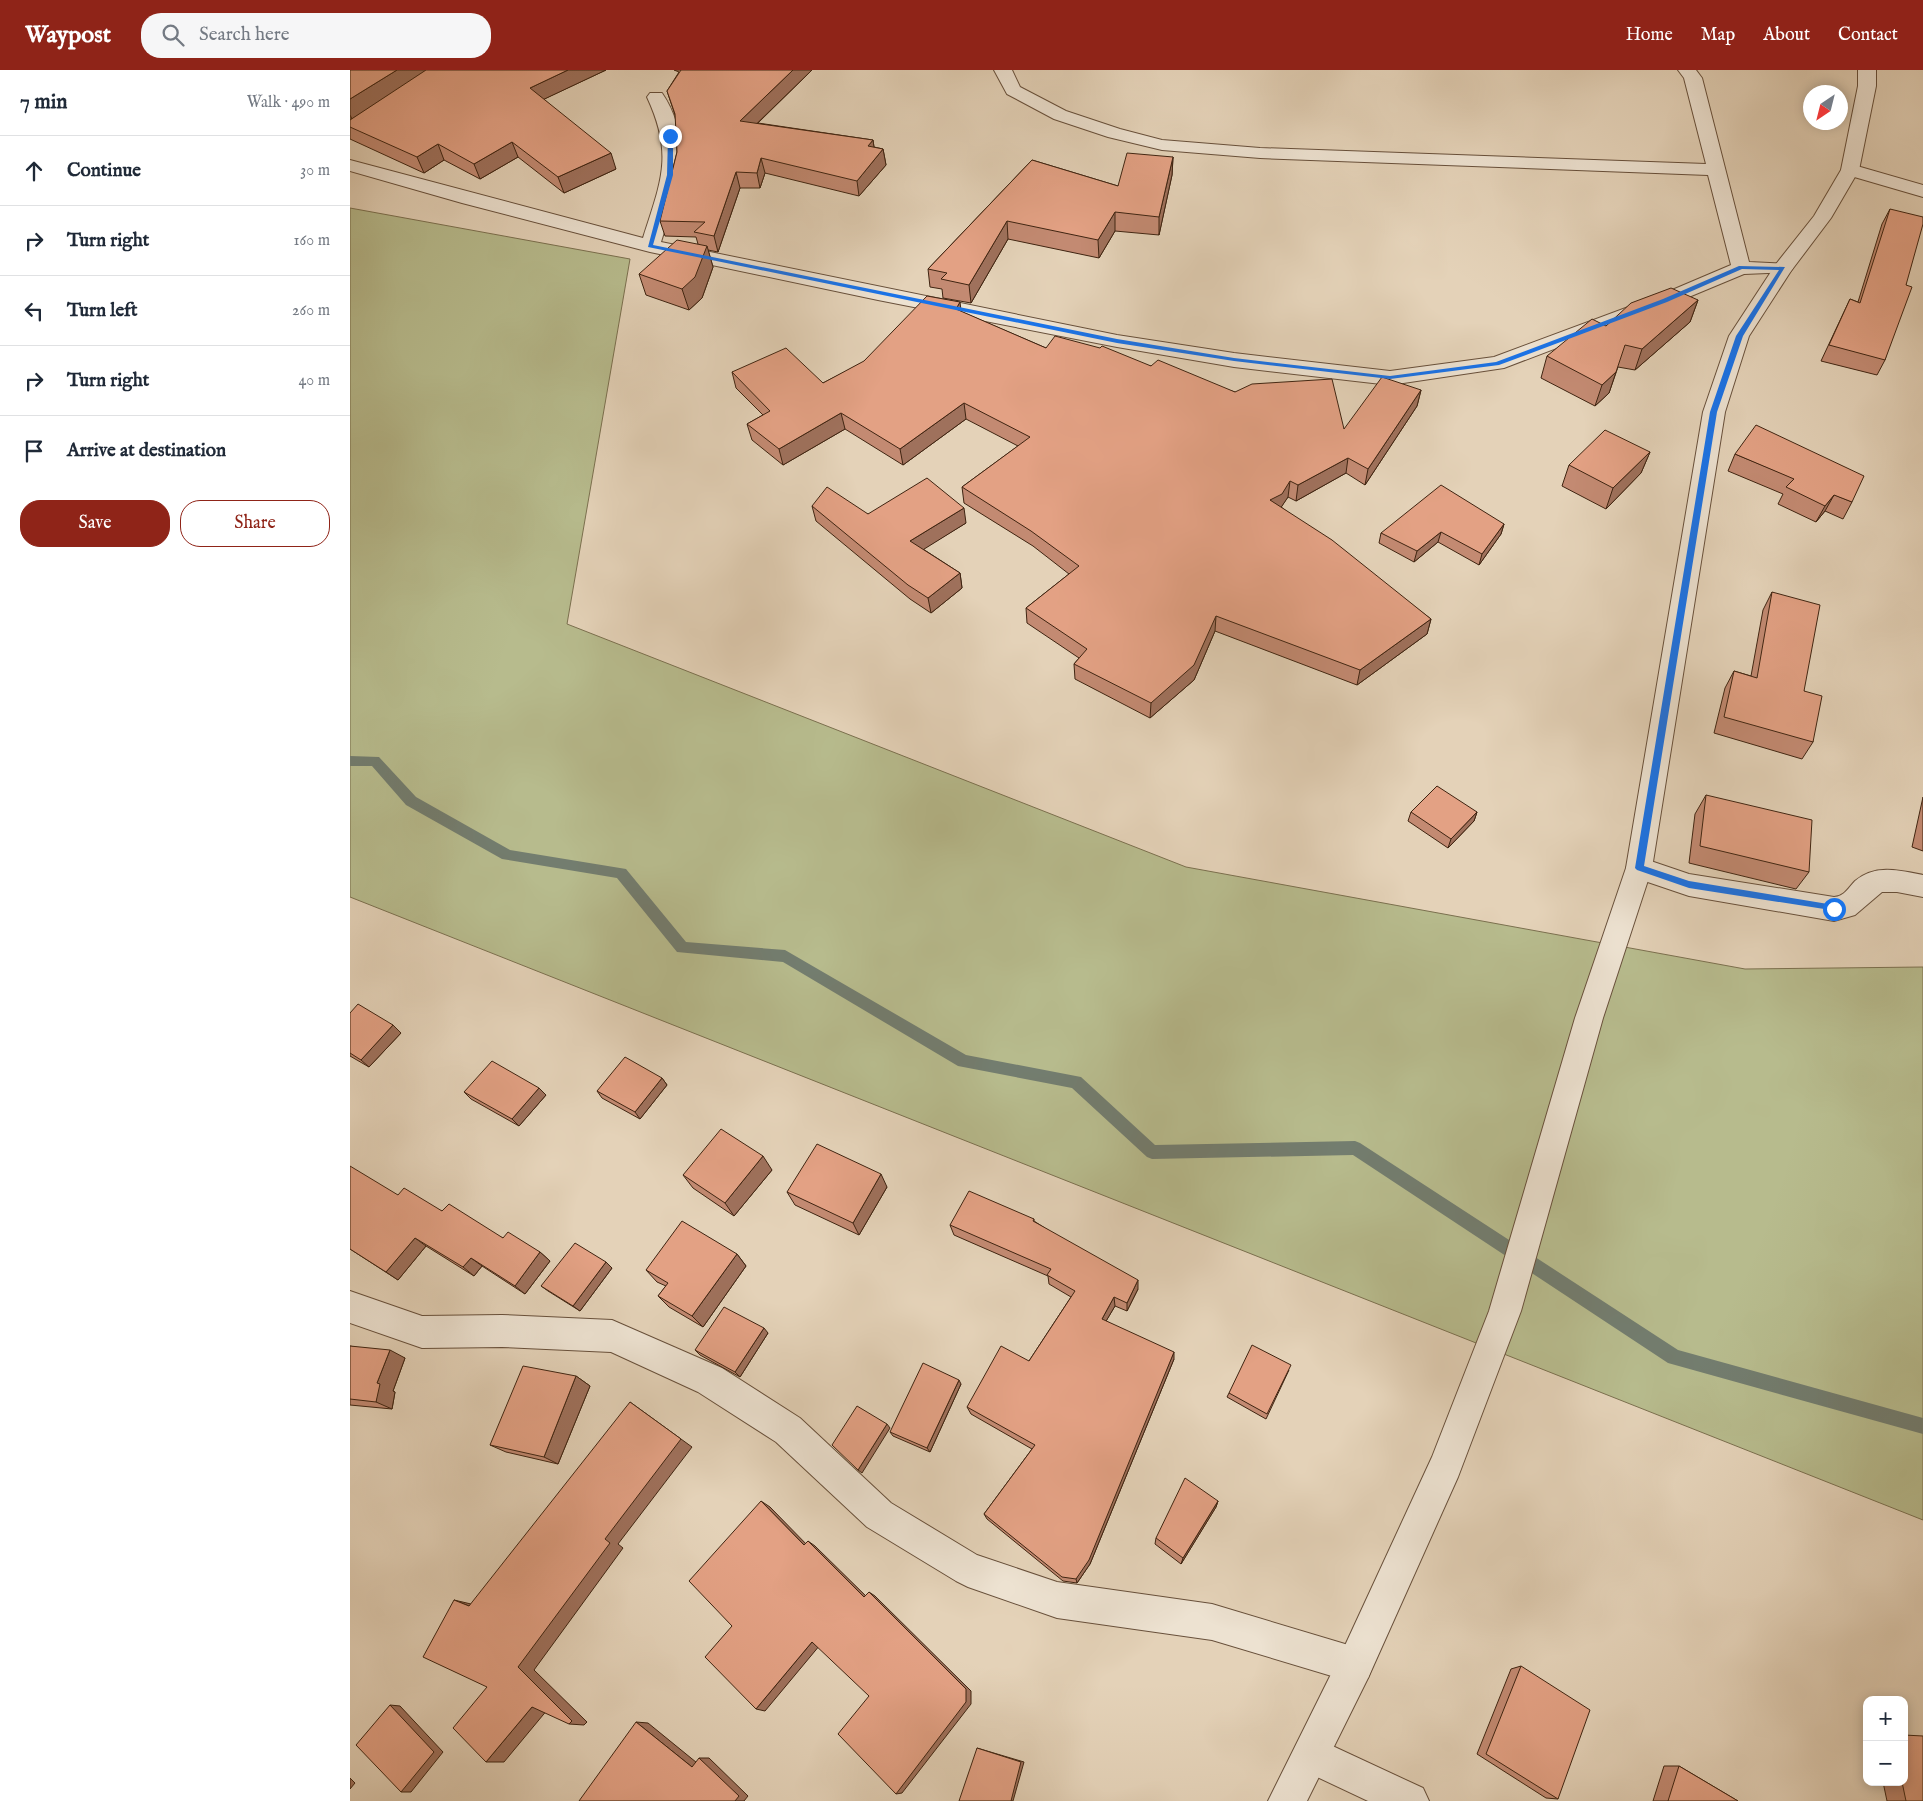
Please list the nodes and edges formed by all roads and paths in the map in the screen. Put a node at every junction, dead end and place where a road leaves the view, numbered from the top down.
1 (1003, 70) edge
2 (1687, 70) edge
3 (1866, 70) edge
4 (656, 97) dead end
5 (350, 165) edge
6 (1717, 170) junction
7 (1850, 170) junction
8 (1923, 191) edge
9 (650, 246) junction
10 (1741, 268) junction
11 (1783, 268) junction
12 (1639, 868) junction
13 (1923, 886) edge
14 (350, 1307) edge
15 (1355, 1665) junction
16 (1311, 1755) junction
17 (1287, 1801) edge
18 (1410, 1801) edge

1 - 6 street
2 - 6 street
3 - 7 street
4 - 9 street
5 - 9 street
6 - 10 street
7 - 8 street
7 - 11 street
9 - 10 street
10 - 11 street
11 - 12 street
12 - 13 street
12 - 15 street
14 - 15 street
15 - 16 street
16 - 17 street
16 - 18 street

